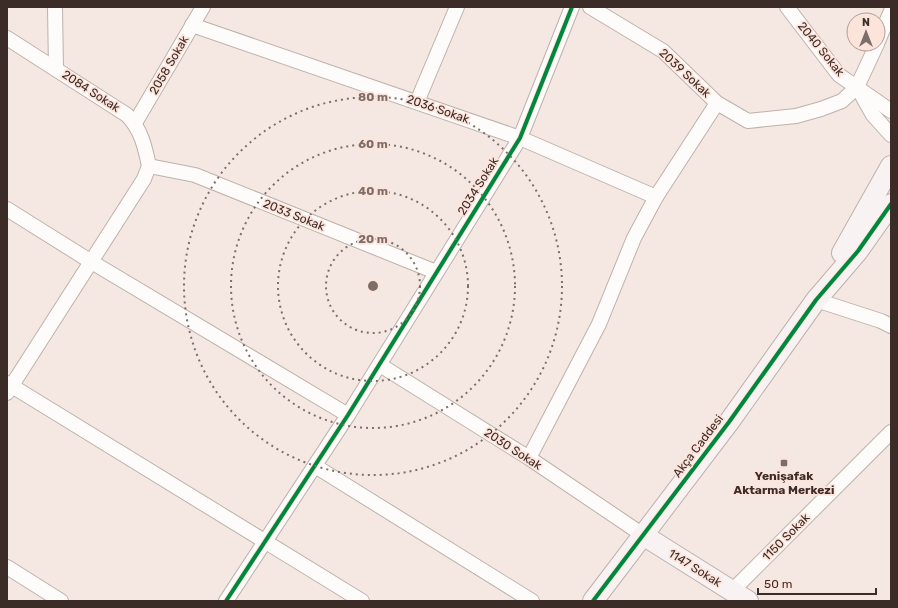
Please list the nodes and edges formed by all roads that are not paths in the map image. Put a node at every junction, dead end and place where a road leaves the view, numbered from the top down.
1 (55, 7) edge
2 (202, 7) edge
3 (457, 7) edge
4 (572, 7) edge
5 (590, 7) edge
6 (787, 7) edge
7 (891, 11) edge
8 (886, 22) edge
9 (192, 25) junction
10 (7, 38) edge
11 (873, 52) edge
12 (56, 69) junction
13 (857, 88) junction
14 (417, 102) junction
15 (717, 103) junction
16 (891, 111) edge
17 (135, 123) junction
18 (891, 135) edge
19 (520, 138) junction
20 (149, 166) junction
21 (891, 166) edge
22 (656, 197) junction
23 (891, 204) edge
24 (7, 209) edge
25 (90, 261) junction
26 (436, 272) junction
27 (816, 300) junction
28 (891, 326) edge
29 (380, 365) junction
30 (9, 388) edge
31 (348, 415) junction
32 (891, 432) edge
33 (529, 458) junction
34 (315, 466) junction
35 (643, 535) junction
36 (266, 542) junction
37 (7, 567) edge
38 (743, 598) edge
39 (61, 601) edge
40 (226, 601) edge
41 (362, 601) edge
42 (532, 601) edge
43 (593, 601) edge

1 - 12 street
2 - 9 street, 2058 Sokak
3 - 14 street
4 - 19 street, 2034 Sokak
5 - 15 street, 2039 Sokak
6 - 13 street, 2040 Sokak
7 - 8 street
9 - 14 street, 2036 Sokak
9 - 17 street, 2058 Sokak
10 - 12 street, 2084 Sokak
11 - 13 street
12 - 17 street, 2084 Sokak
13 - 15 street, 2039 Sokak
13 - 16 street, 2040 Sokak
13 - 18 street, 2040 Sokak
14 - 19 street, 2036 Sokak
15 - 22 street
17 - 20 street, 2084 Sokak
19 - 22 street, 2036 Sokak
19 - 26 street, 2034 Sokak
20 - 25 street
20 - 26 street, 2033 Sokak
21 - 27 street
22 - 33 street
23 - 27 street
24 - 25 street
25 - 30 street
25 - 31 street
26 - 29 street, 2034 Sokak
27 - 28 street
27 - 35 street, Akça Caddesi
29 - 31 street, 2034 Sokak
29 - 33 street, 2030 Sokak
30 - 36 street
31 - 34 street, 2034 Sokak
32 - 38 street, 1150 Sokak
33 - 35 street, 2030 Sokak
34 - 36 street, 2034 Sokak
34 - 42 street
35 - 38 street, 1147 Sokak
35 - 43 street, Akça Caddesi
36 - 40 street, 2034 Sokak
36 - 41 street
37 - 39 street

